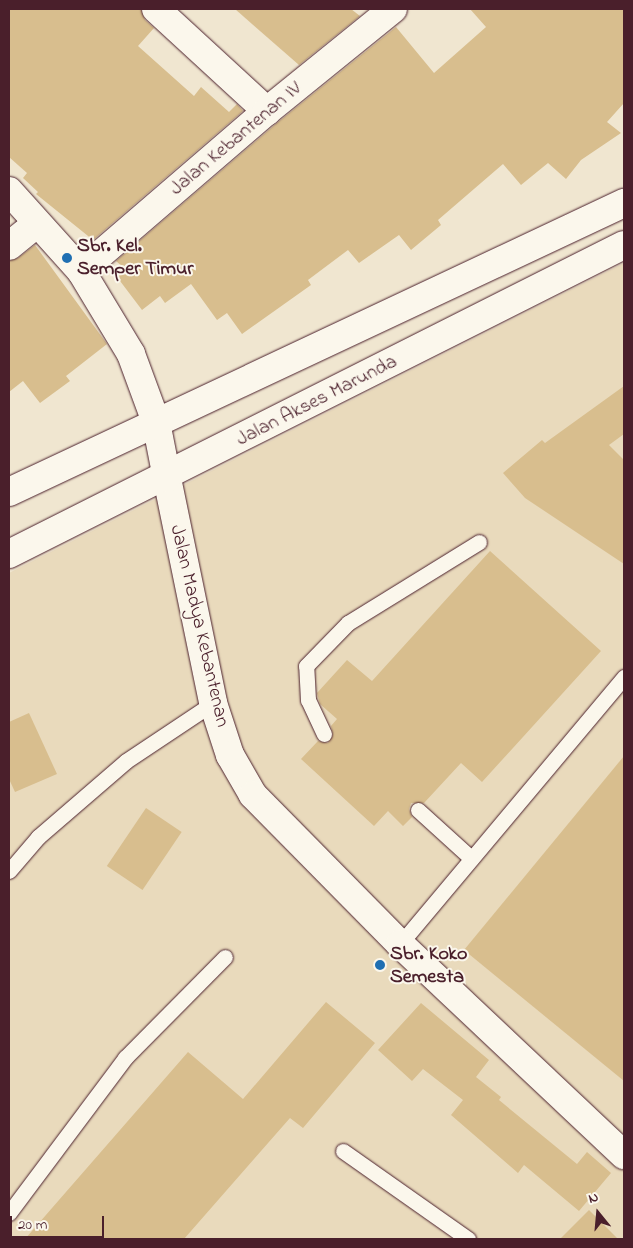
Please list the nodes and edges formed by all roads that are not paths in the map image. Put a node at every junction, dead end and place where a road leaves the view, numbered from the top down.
1 (156, 9) edge
2 (393, 9) edge
3 (267, 111) junction
4 (9, 191) edge
5 (624, 203) edge
6 (37, 223) junction
7 (624, 245) edge
8 (9, 246) edge
9 (81, 271) junction
10 (156, 422) junction
11 (167, 478) junction
12 (9, 492) edge
13 (479, 542) dead end
14 (9, 554) edge
15 (624, 677) edge
16 (213, 703) junction
17 (324, 734) dead end
18 (418, 810) dead end
19 (471, 858) junction
20 (9, 871) edge
21 (400, 944) junction
22 (225, 957) dead end
23 (343, 1151) dead end
24 (624, 1155) edge
25 (9, 1213) edge
26 (468, 1239) edge

1 - 3 street
2 - 3 street, Jalan Kebantenan IV
3 - 9 street, Jalan Kebantenan IV
4 - 6 street, Jalan Madya Kebantenan
5 - 10 street
6 - 8 street
6 - 9 street, Jalan Madya Kebantenan
7 - 11 street, Jalan Akses Marunda
9 - 10 street, Jalan Madya Kebantenan
10 - 11 street, Jalan Madya Kebantenan
10 - 12 street
11 - 14 street, Jalan Akses Marunda
11 - 16 street, Jalan Madya Kebantenan
13 - 17 lane
15 - 19 lane
16 - 20 lane
16 - 21 street, Jalan Madya Kebantenan
18 - 19 lane
19 - 21 lane
21 - 24 street, Jalan Madya Kebantenan
22 - 25 lane
23 - 26 lane

